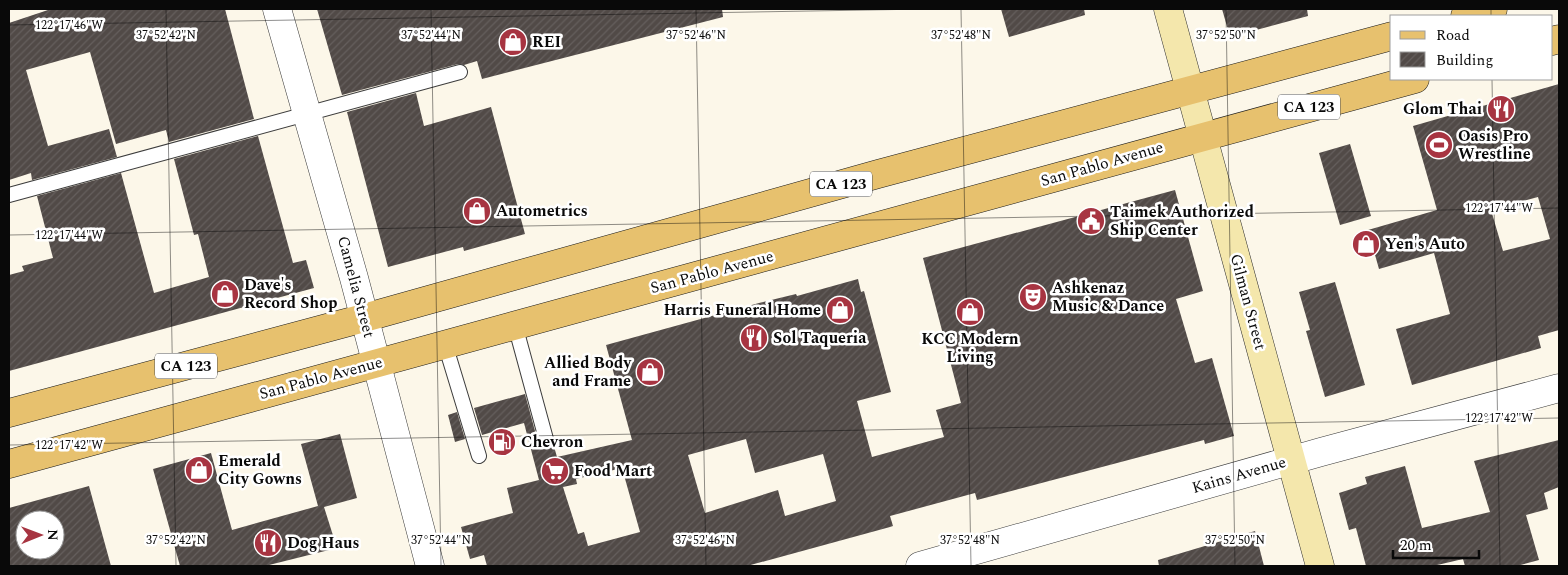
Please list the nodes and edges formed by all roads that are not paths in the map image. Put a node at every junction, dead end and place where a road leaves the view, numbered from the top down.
1 (278, 9) edge
2 (1168, 9) edge
3 (1493, 9) edge
4 (1469, 15) edge
5 (1390, 37) edge
6 (460, 72) dead end
7 (1411, 80) edge
8 (1191, 91) junction
9 (307, 114) junction
10 (1203, 137) junction
11 (9, 195) edge
12 (364, 318) junction
13 (515, 325) junction
14 (445, 344) junction
15 (376, 363) junction
16 (1559, 388) edge
17 (9, 414) edge
18 (546, 439) dead end
19 (478, 456) dead end
20 (1291, 461) junction
21 (9, 464) edge
22 (430, 566) edge
23 (920, 566) edge
24 (1320, 566) edge

1 - 9 street, Camelia Street
2 - 8 main road, Gilman Street
3 - 4 main road
5 - 8 main road, CA 123
6 - 9 lane
7 - 10 main road, San Pablo Avenue / CA 123
8 - 10 main road, Gilman Street
8 - 12 main road, CA 123
9 - 11 lane
9 - 12 street, Camelia Street
10 - 13 main road, San Pablo Avenue / CA 123
10 - 20 main road, Gilman Street
12 - 15 street, Camelia Street
12 - 17 main road, CA 123
13 - 14 main road, San Pablo Avenue / CA 123
13 - 18 lane
14 - 15 main road, San Pablo Avenue / CA 123
14 - 19 lane
15 - 21 main road, San Pablo Avenue / CA 123
15 - 22 street, Camelia Street
16 - 20 street, Kains Avenue
20 - 23 street, Kains Avenue
20 - 24 main road, Gilman Street

